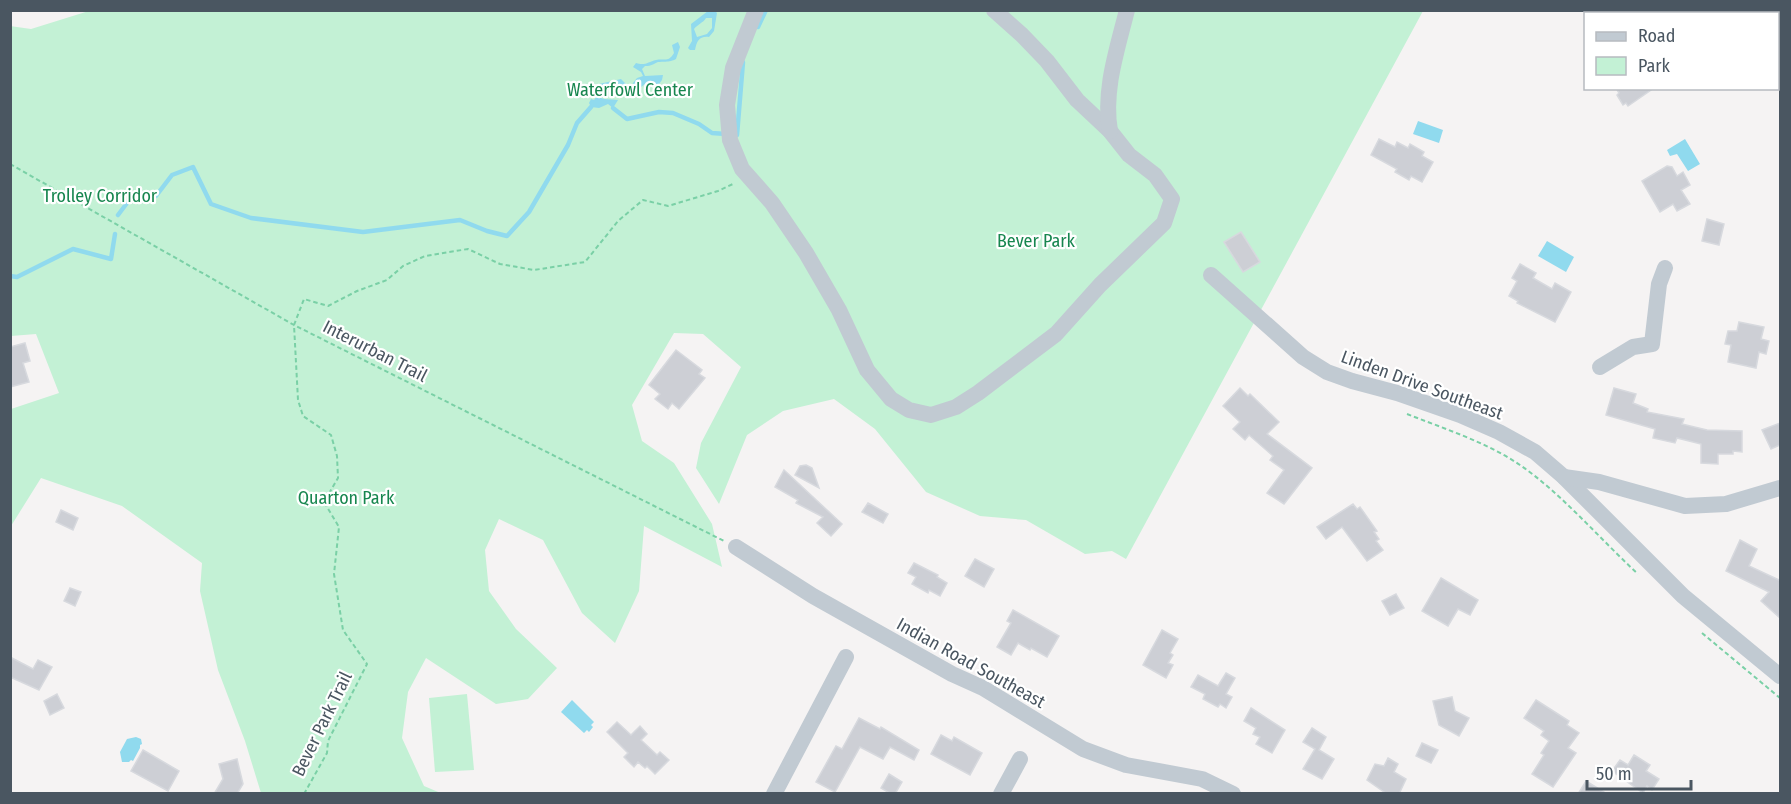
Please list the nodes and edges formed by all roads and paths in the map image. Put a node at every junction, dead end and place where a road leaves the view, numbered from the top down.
1 (756, 10) edge
2 (994, 10) edge
3 (1127, 10) edge
4 (1110, 131) junction
5 (10, 164) edge
6 (748, 176) junction
7 (1665, 268) dead end
8 (1211, 275) dead end
9 (294, 325) junction
10 (1600, 367) dead end
11 (1402, 412) dead end
12 (1564, 477) junction
13 (1780, 488) edge
14 (736, 547) joint
15 (1638, 574) dead end
16 (1695, 627) dead end
17 (846, 657) dead end
18 (1780, 676) edge
19 (1780, 698) edge
20 (1020, 759) dead end
21 (304, 794) edge
22 (774, 794) edge
23 (1001, 794) edge
24 (1233, 794) edge

1 - 6 street
2 - 4 street
3 - 4 street
4 - 6 street
5 - 9 path, Interurban Trail
6 - 9 path, Bever Park Trail
7 - 10 street
8 - 12 street, Linden Drive Southeast
9 - 14 path, Interurban Trail
9 - 21 path, Bever Park Trail
11 - 15 path
12 - 13 street
12 - 18 street, Linden Drive Southeast
14 - 24 street, Indian Road Southeast
16 - 19 path
17 - 22 street
20 - 23 street

